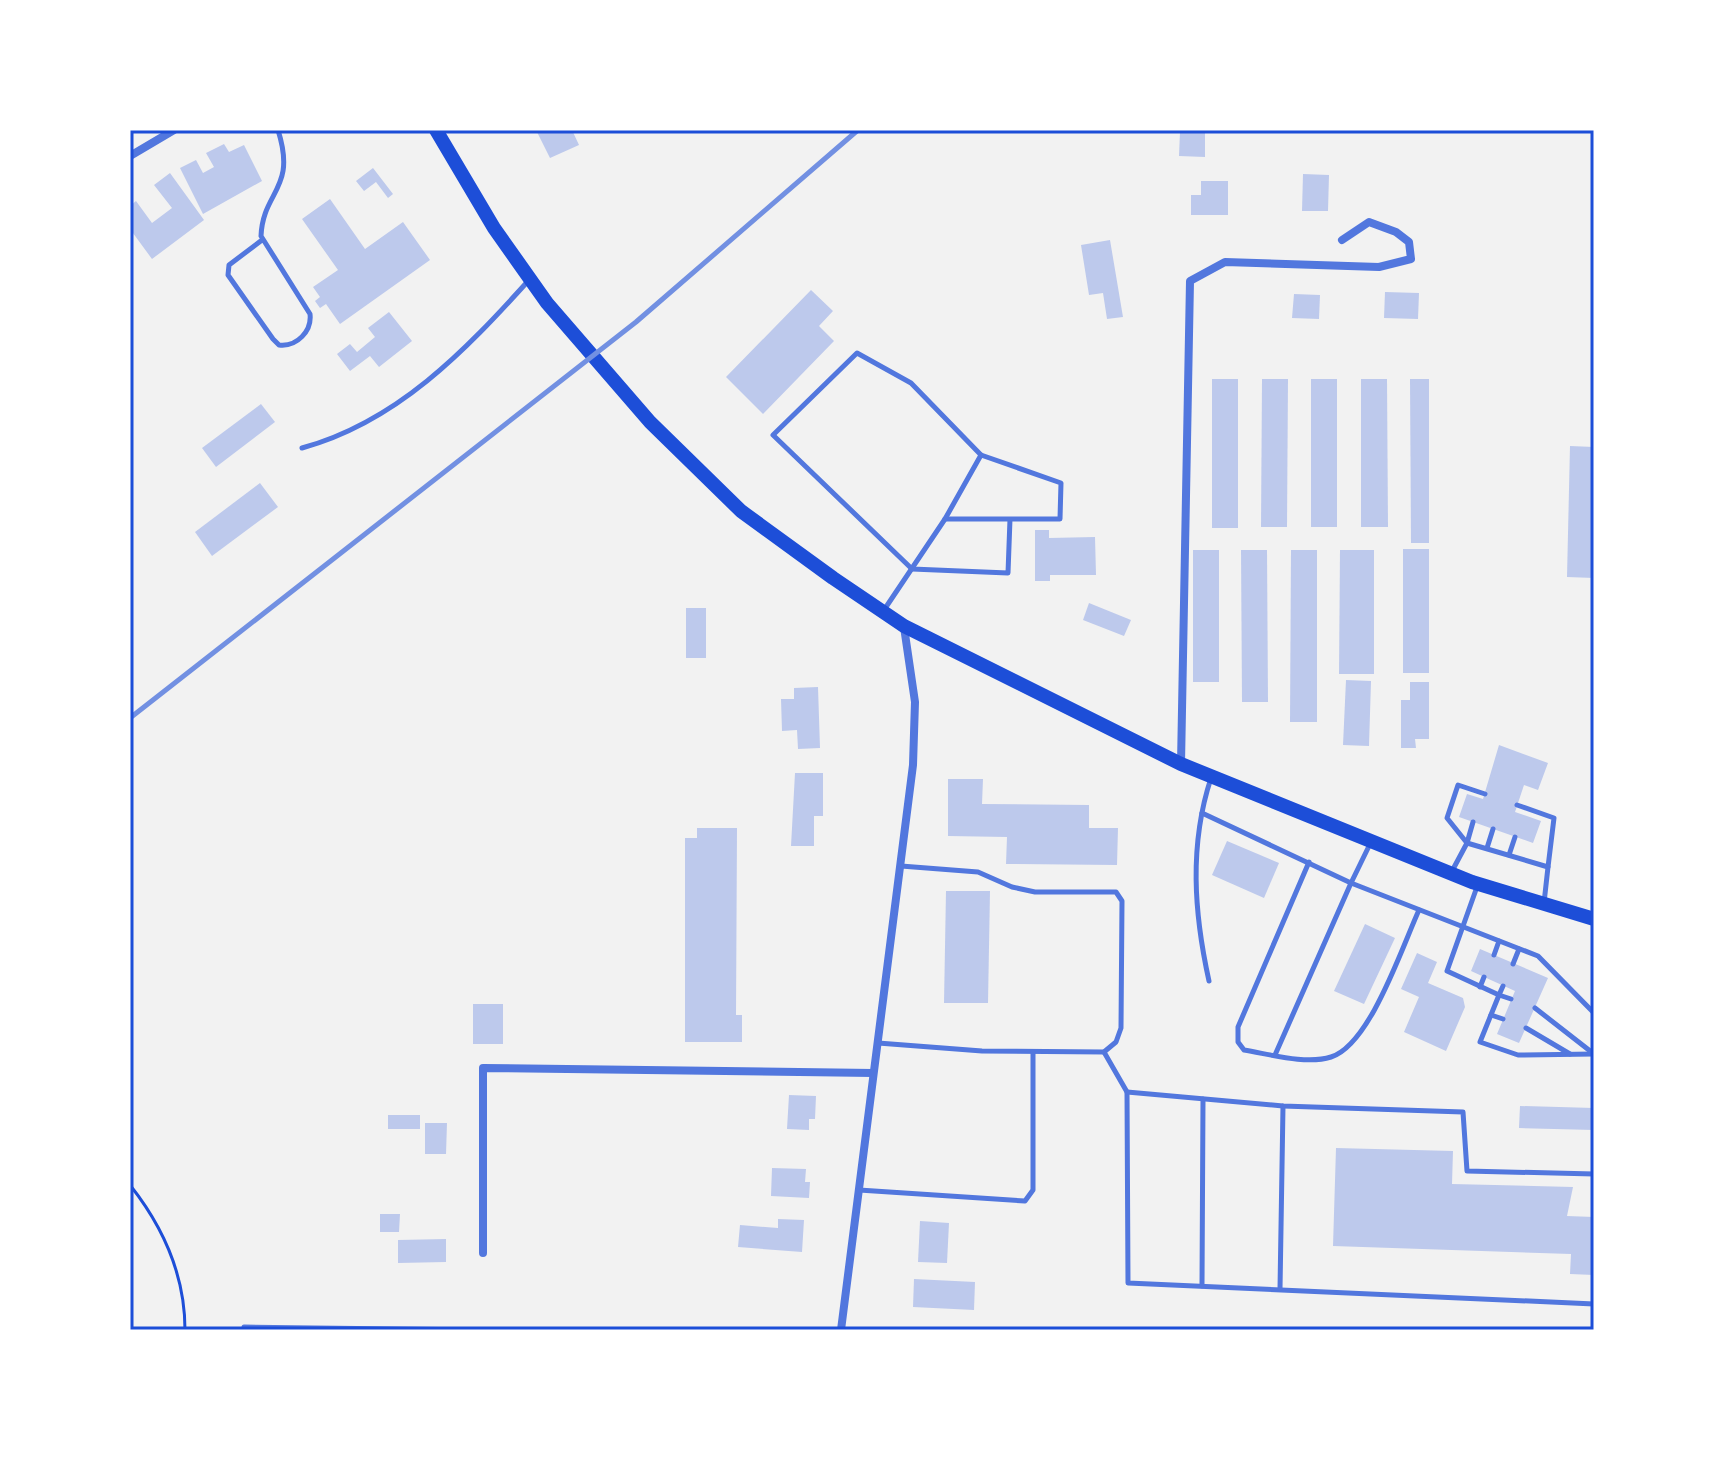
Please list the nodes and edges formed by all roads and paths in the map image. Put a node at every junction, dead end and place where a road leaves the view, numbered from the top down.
1 (174, 130) edge
2 (278, 130) edge
3 (436, 130) edge
4 (130, 156) edge
5 (262, 240) junction
6 (1342, 240) dead end
7 (530, 280) junction
8 (302, 448) dead end
9 (981, 455) junction
10 (945, 519) junction
11 (1010, 519) junction
12 (912, 569) junction
13 (883, 611) junction
14 (904, 626) junction
15 (1181, 764) junction
16 (1211, 777) junction
17 (1483, 795) dead end
18 (1517, 805) dead end
19 (1202, 813) junction
20 (1473, 822) dead end
21 (1493, 829) dead end
22 (1515, 837) dead end
23 (1370, 843) junction
24 (1467, 843) junction
25 (1487, 848) junction
26 (1509, 855) junction
27 (1309, 862) junction
28 (901, 866) junction
29 (1548, 867) junction
30 (1451, 874) junction
31 (1351, 883) junction
32 (1478, 883) junction
33 (1544, 904) junction
34 (1419, 910) junction
35 (1594, 919) edge
36 (1462, 927) junction
37 (1499, 941) junction
38 (1519, 949) junction
39 (1494, 955) dead end
40 (1513, 964) dead end
41 (1484, 977) dead end
42 (1209, 981) dead end
43 (1503, 986) dead end
44 (1480, 987) junction
45 (1499, 995) junction
46 (1511, 999) dead end
47 (1535, 1008) dead end
48 (1594, 1013) edge
49 (1491, 1015) junction
50 (1503, 1019) dead end
51 (1526, 1028) dead end
52 (877, 1042) junction
53 (1033, 1051) junction
54 (1104, 1052) junction
55 (1570, 1054) junction
56 (1594, 1054) edge
57 (1275, 1055) junction
58 (873, 1073) junction
59 (1127, 1092) junction
60 (1203, 1099) junction
61 (1283, 1106) junction
62 (1594, 1174) edge
63 (130, 1185) edge
64 (858, 1190) junction
65 (483, 1253) dead end
66 (1202, 1286) junction
67 (1280, 1289) junction
68 (1594, 1304) edge
69 (185, 1330) edge
70 (244, 1330) edge
71 (480, 1330) edge
72 (841, 1330) edge

1 - 4 street
2 - 5 lane
3 - 7 main road
5 - 5 lane
6 - 15 street
7 - 8 lane
7 - 13 main road
9 - 10 lane
9 - 11 lane
9 - 12 lane
10 - 11 lane
10 - 12 lane
11 - 12 lane
12 - 13 lane
13 - 14 main road
14 - 15 main road
14 - 28 street
15 - 16 main road
16 - 19 lane
16 - 23 main road
17 - 24 lane
18 - 29 lane
19 - 27 lane
19 - 42 lane
20 - 24 lane
21 - 25 lane
22 - 26 lane
23 - 30 main road
23 - 31 lane
24 - 25 lane
24 - 30 lane
25 - 26 lane
26 - 29 lane
27 - 31 lane
27 - 57 lane
28 - 52 street
28 - 54 lane
29 - 33 lane
30 - 32 main road
31 - 34 lane
31 - 57 lane
32 - 33 main road
32 - 36 lane
33 - 35 main road
34 - 36 lane
34 - 57 lane
36 - 37 lane
36 - 44 lane
37 - 38 lane
37 - 39 lane
38 - 40 lane
38 - 48 lane
41 - 44 lane
43 - 45 lane
44 - 45 lane
45 - 46 lane
45 - 49 lane
47 - 56 lane
49 - 50 lane
49 - 55 lane
51 - 55 lane
52 - 53 lane
52 - 58 street
53 - 54 lane
53 - 64 lane
54 - 59 lane
55 - 56 lane
58 - 64 street
58 - 65 street
59 - 60 lane
59 - 66 lane
60 - 61 lane
60 - 66 lane
61 - 62 lane
61 - 67 lane
63 - 69 path
64 - 72 street
66 - 67 lane
67 - 68 lane
70 - 71 lane

